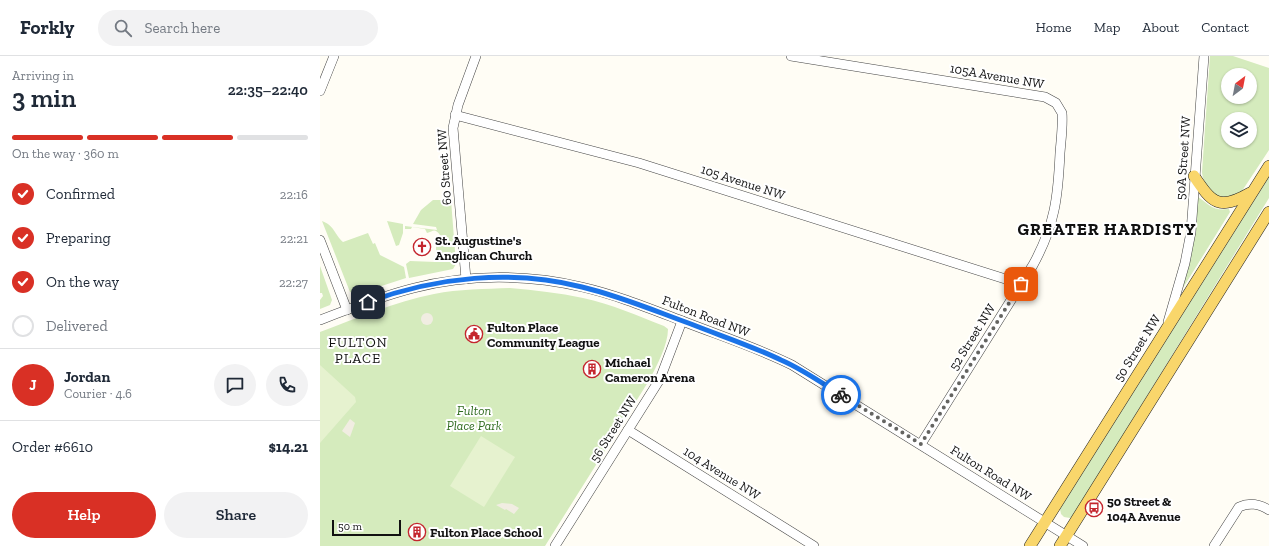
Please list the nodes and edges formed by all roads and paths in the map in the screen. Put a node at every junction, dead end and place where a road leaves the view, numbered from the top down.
1 (334, 56) edge
2 (476, 56) edge
3 (791, 56) edge
4 (1204, 56) edge
5 (320, 92) edge
6 (1056, 103) joint
7 (455, 115) junction
8 (1269, 166) edge
9 (1194, 176) junction
10 (1252, 192) junction
11 (1269, 212) edge
12 (320, 240) edge
13 (466, 279) junction
14 (1021, 284) junction
15 (347, 310) junction
16 (320, 320) edge
17 (682, 321) junction
18 (1165, 331) junction
19 (628, 430) junction
20 (921, 444) junction
21 (1269, 510) edge
22 (1045, 522) junction
23 (1066, 536) junction
24 (801, 538) junction
25 (555, 546) edge
26 (807, 546) edge
27 (814, 546) edge
28 (1030, 546) edge
29 (1060, 546) edge
30 (1082, 546) edge
31 (1214, 546) edge

1 - 5 street
2 - 7 street, 60 Street NW
3 - 6 street, 105A Avenue NW
4 - 9 street, 50A Street NW
6 - 14 street, 52 Street NW
7 - 13 street, 60 Street NW
7 - 14 street, 105 Avenue NW
8 - 10 main road, 50 Street NW
9 - 10 main road
9 - 18 street, 50A Street NW
10 - 18 main road, 50 Street NW
11 - 23 main road
12 - 15 street
13 - 15 street, Fulton Road NW
13 - 17 street, Fulton Road NW
14 - 20 street, 52 Street NW
15 - 16 street, Fulton Road NW
17 - 19 street, 56 Street NW
17 - 20 street, Fulton Road NW
18 - 22 main road, 50 Street NW
19 - 24 street, 104 Avenue NW
19 - 25 street, 56 Street NW
20 - 22 street, Fulton Road NW
21 - 31 street
22 - 23 street, Fulton Road NW
22 - 28 main road, 50 Street NW
23 - 29 main road
23 - 30 street, Fulton Road NW
24 - 26 street, 104 Avenue NW
24 - 27 street, 104 Avenue NW

